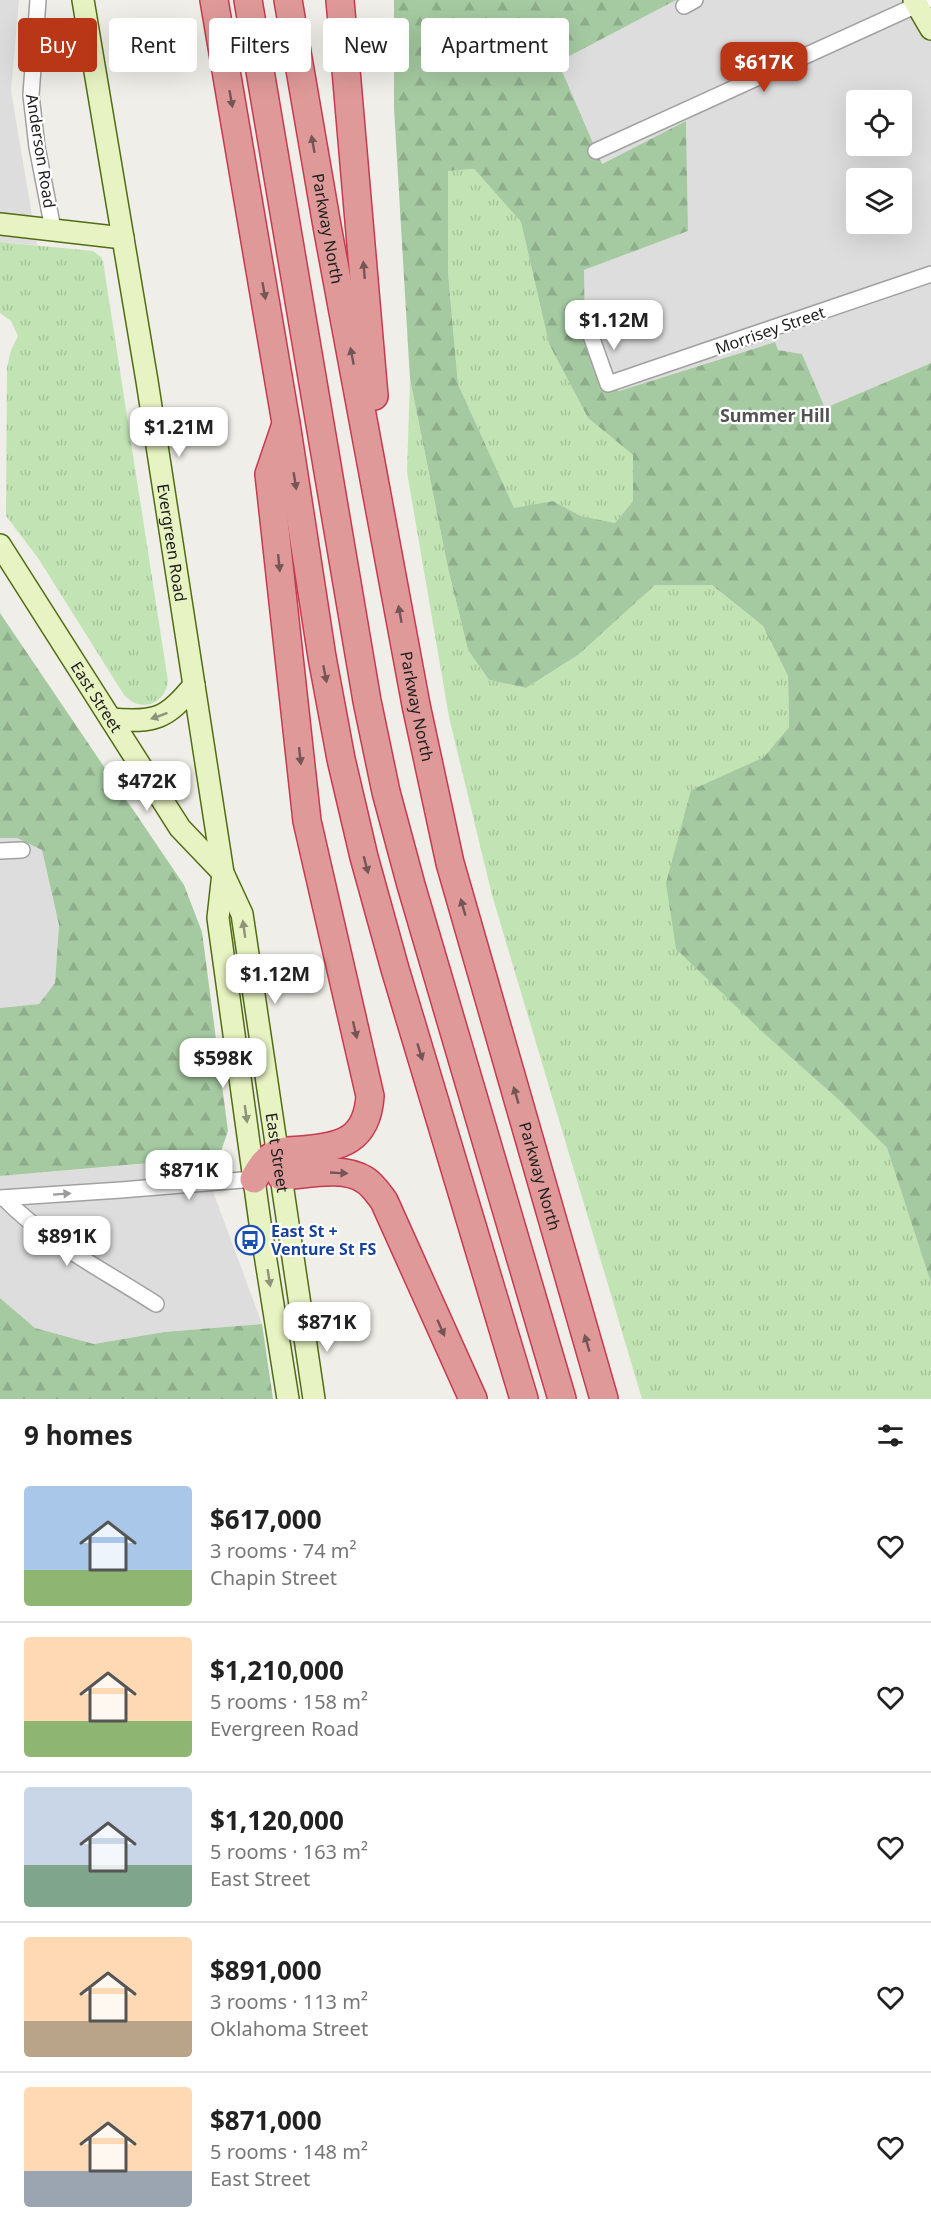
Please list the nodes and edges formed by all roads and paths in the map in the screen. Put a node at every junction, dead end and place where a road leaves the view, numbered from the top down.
1 (38, 0) edge
2 (83, 0) edge
3 (214, 0) edge
4 (249, 0) edge
5 (288, 0) edge
6 (340, 0) edge
7 (920, 2) edge
8 (931, 29) edge
9 (596, 151) dead end
10 (0, 224) edge
11 (53, 230) junction
12 (123, 237) junction
13 (931, 274) edge
14 (589, 330) dead end
15 (286, 423) junction
16 (386, 537) junction
17 (0, 545) edge
18 (194, 685) junction
19 (111, 719) junction
20 (22, 850) dead end
21 (0, 851) edge
22 (223, 873) junction
23 (280, 1165) junction
24 (254, 1179) junction
25 (2, 1198) edge
26 (156, 1304) dead end
27 (288, 1399) edge
28 (314, 1399) edge
29 (473, 1399) edge
30 (524, 1399) edge
31 (562, 1399) edge
32 (604, 1399) edge

1 - 11 street, Anderson Road
2 - 12 main road, Evergreen Road
3 -> 15 highway
4 - 31 highway
16 -> 5 highway, Parkway North
16 -> 6 highway
7 - 8 main road
7 - 9 street
10 - 11 main road
11 - 12 main road
12 - 18 main road, Evergreen Road
13 - 14 street, Morrisey Street
15 -> 23 highway
15 -> 30 highway
32 -> 16 highway, Parkway North
17 - 19 main road, East Street
18 -> 19 main road
18 - 22 main road, Evergreen Road
19 - 22 main road, East Street
20 - 21 street
23 -> 22 main road, East Street
22 -> 24 main road, East Street
23 - 24 highway
23 - 28 main road, East Street
23 -> 29 highway
25 -> 24 street
24 -> 27 main road, East Street
25 - 26 street

